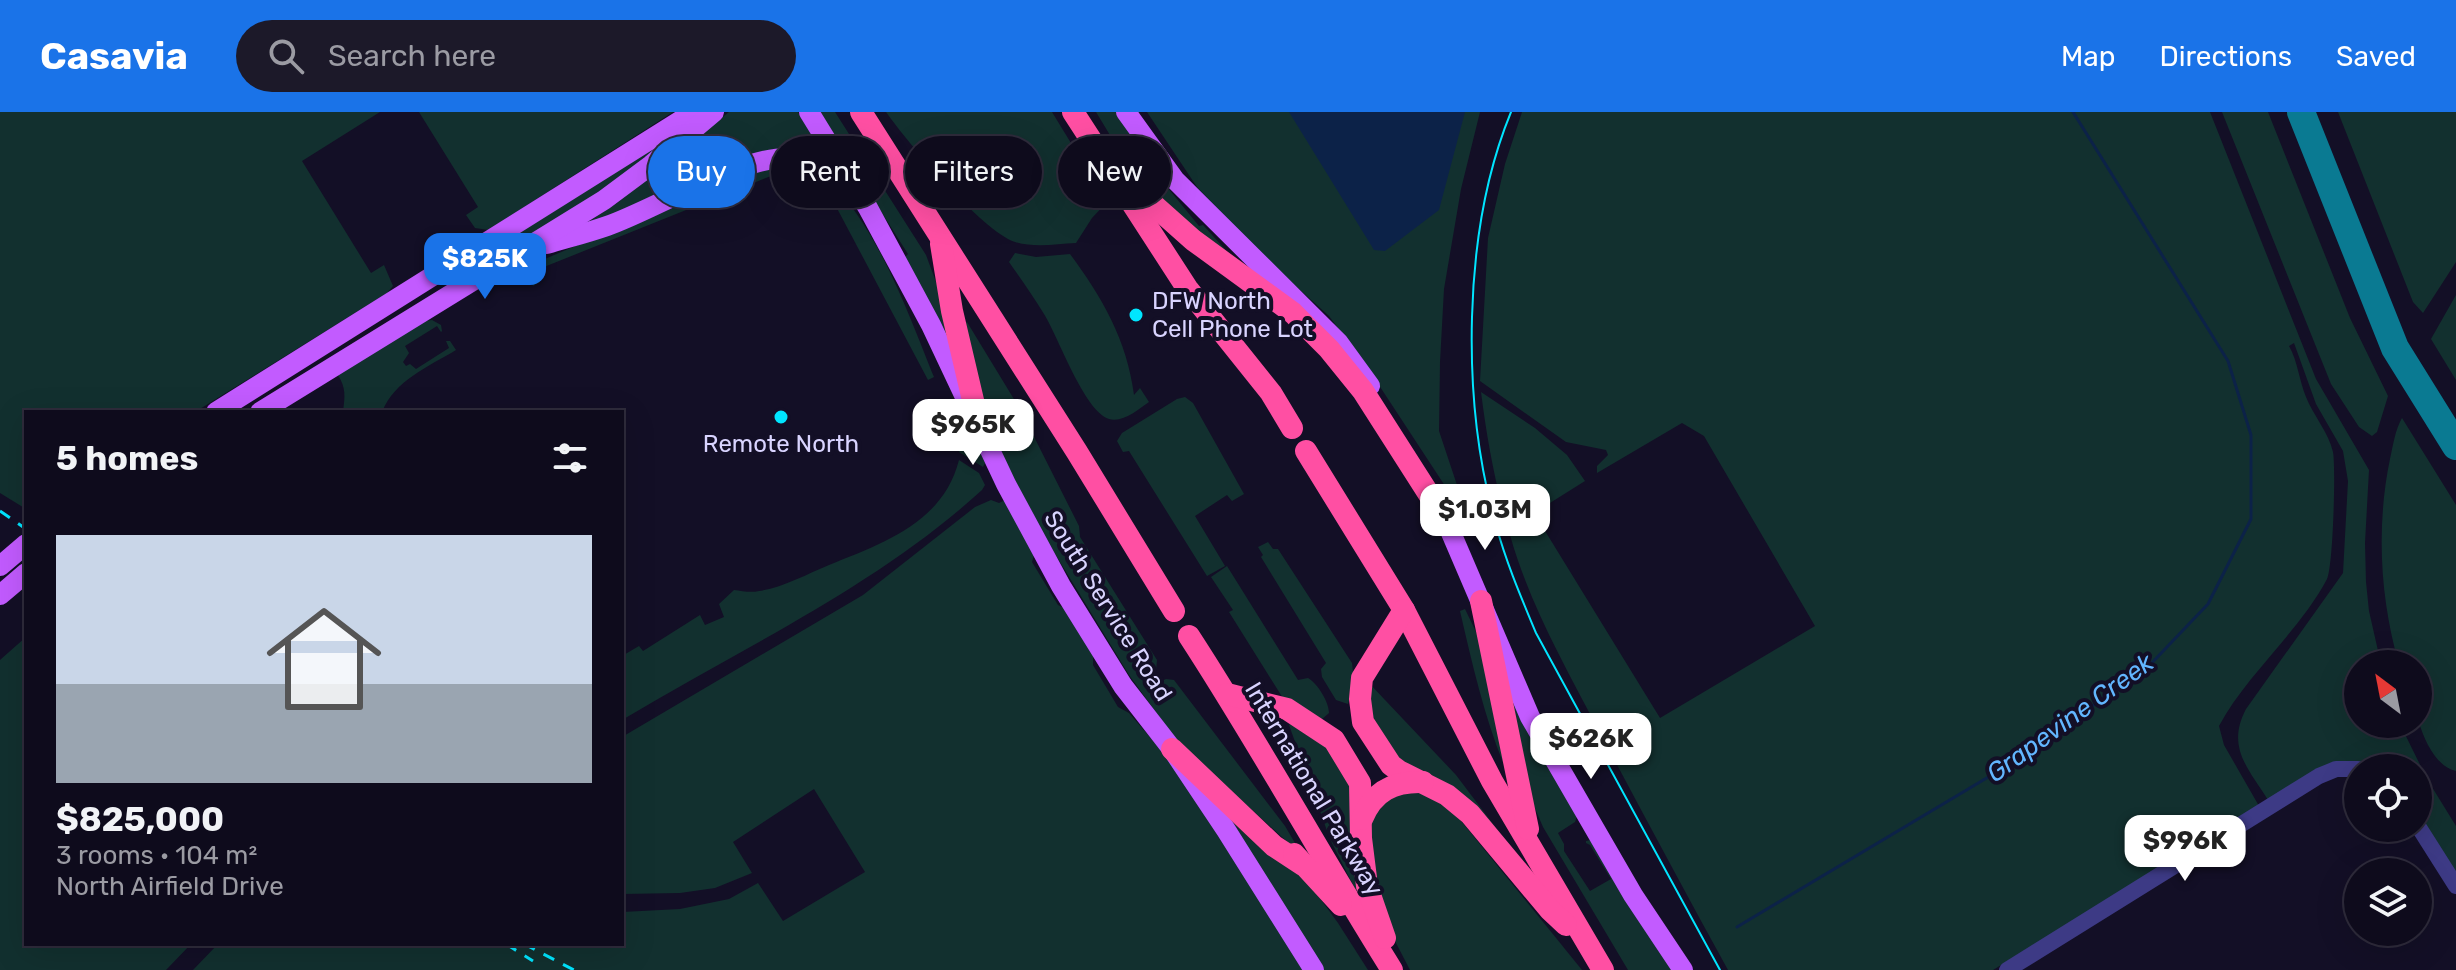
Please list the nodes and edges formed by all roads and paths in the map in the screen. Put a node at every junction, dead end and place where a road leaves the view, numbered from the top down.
1 (694, 112) edge
2 (714, 112) edge
3 (809, 112) edge
4 (861, 112) edge
5 (1073, 112) edge
6 (1126, 112) edge
7 (824, 136) edge
8 (1088, 136) edge
9 (771, 160) edge
10 (868, 208) edge
11 (1134, 208) edge
12 (1157, 208) edge
13 (940, 235) junction
14 (524, 250) junction
15 (219, 410) edge
16 (263, 410) edge
17 (1292, 428) dead end
18 (980, 430) junction
19 (1306, 451) dead end
20 (1446, 521) junction
21 (24, 546) edge
22 (0, 566) edge
23 (24, 575) edge
24 (0, 595) edge
25 (1481, 601) junction
26 (1404, 610) junction
27 (1174, 611) dead end
28 (1189, 636) dead end
29 (1227, 694) junction
30 (1361, 709) junction
31 (1325, 732) junction
32 (1172, 749) junction
33 (2344, 769) edge
34 (1424, 782) junction
35 (1362, 820) junction
36 (2428, 842) edge
37 (1533, 854) junction
38 (2456, 886) edge
39 (1365, 926) junction
40 (1585, 942) junction
41 (1314, 970) edge
42 (1395, 970) edge
43 (1603, 970) edge
44 (1683, 970) edge
45 (2007, 970) edge

1 - 15 main road
2 - 14 main road
3 - 7 main road, South Service Road
4 - 13 highway
5 - 8 highway
6 - 20 main road
9 - 14 main road
10 - 18 main road, South Service Road
11 - 17 highway
12 - 20 highway
13 - 18 highway
13 - 27 highway
14 - 16 main road
18 - 32 main road, South Service Road
19 - 26 highway
20 - 25 main road
21 - 22 main road
23 - 24 main road
25 - 37 highway
25 - 44 main road
26 - 30 highway
26 - 37 highway
28 - 29 highway, International Parkway
29 - 31 highway
29 - 39 highway, International Parkway
30 - 31 highway
30 - 34 highway
31 - 35 highway
32 - 39 highway
32 - 41 main road, South Service Road
33 - 45 street
34 - 35 highway
34 - 40 highway
35 - 42 highway
36 - 38 street
37 - 40 highway
39 - 42 highway, International Parkway
40 - 43 highway

